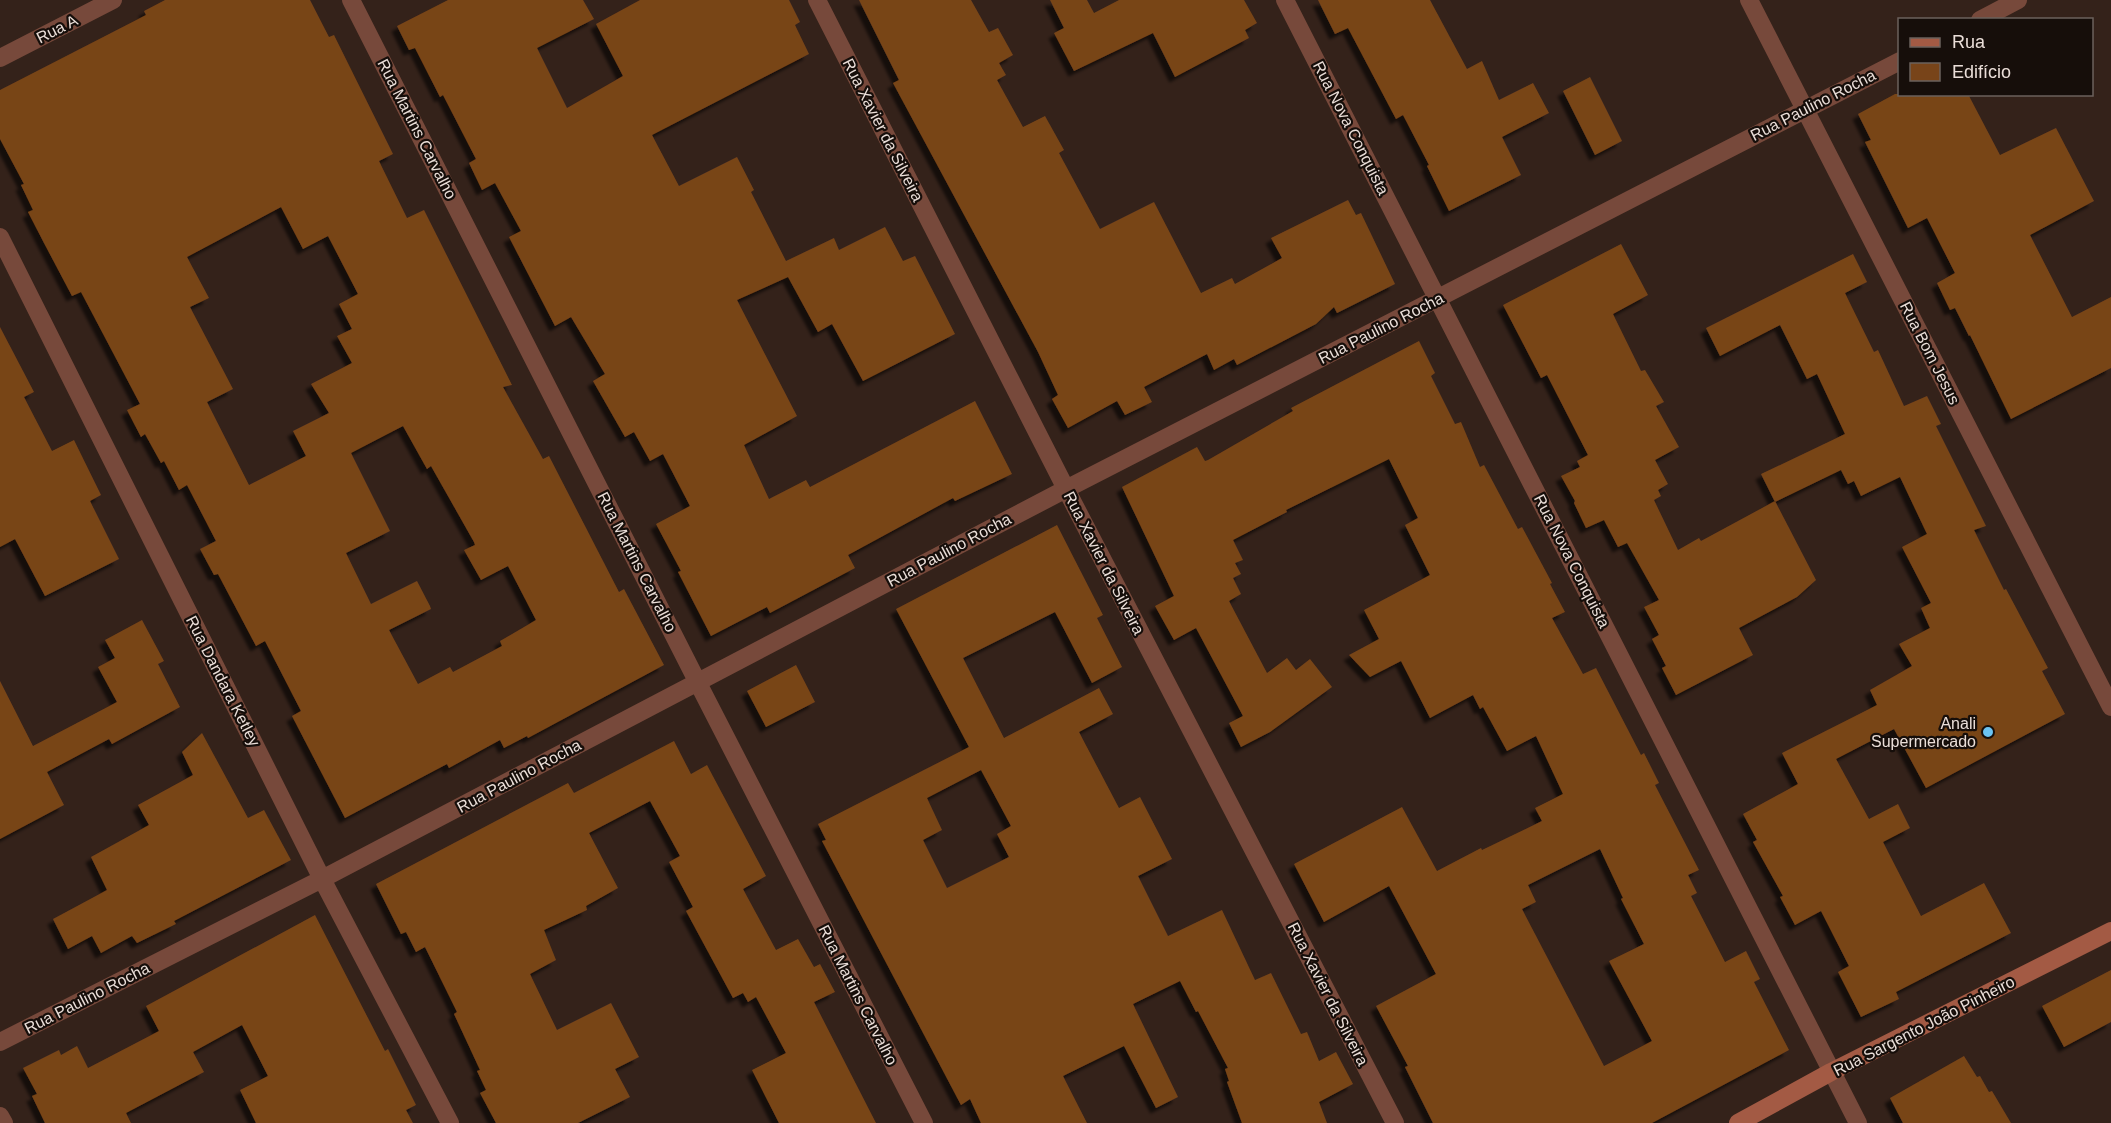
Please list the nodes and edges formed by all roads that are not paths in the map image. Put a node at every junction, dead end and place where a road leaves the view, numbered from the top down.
1 (113, 0) edge
2 (351, 0) edge
3 (817, 0) edge
4 (1285, 0) edge
5 (1749, 0) edge
6 (2018, 0) edge
7 (1984, 18) edge
8 (0, 58) edge
9 (1898, 61) edge
10 (1805, 109) junction
11 (0, 237) edge
12 (1439, 299) junction
13 (1066, 489) junction
14 (698, 683) junction
15 (2111, 707) edge
16 (322, 879) junction
17 (2111, 931) edge
18 (0, 1042) edge
19 (1832, 1072) junction
20 (0, 1116) edge
21 (4, 1123) edge
22 (450, 1123) edge
23 (924, 1123) edge
24 (1395, 1123) edge
25 (1738, 1123) edge
26 (1858, 1123) edge

1 - 8 street, Rua A
2 - 14 street, Rua Martins Carvalho
3 - 13 street, Rua Xavier da Silveira
4 - 12 street, Rua Nova Conquista
5 - 10 street, Rua Bom Jesus
6 - 7 street
9 - 10 street, Rua Paulino Rocha
10 - 12 street, Rua Paulino Rocha
10 - 15 street, Rua Bom Jesus
11 - 16 street, Rua Dandara Ketley
12 - 13 street, Rua Paulino Rocha
12 - 19 street, Rua Nova Conquista
13 - 14 street, Rua Paulino Rocha
13 - 24 street, Rua Xavier da Silveira
14 - 16 street, Rua Paulino Rocha
14 - 23 street, Rua Martins Carvalho
16 - 18 street, Rua Paulino Rocha
16 - 22 street, Rua Dandara Ketley
17 - 19 street, Rua Sargento João Pinheiro
19 - 25 street, Rua Sargento João Pinheiro
19 - 26 street, Rua Nova Conquista
20 - 21 street

